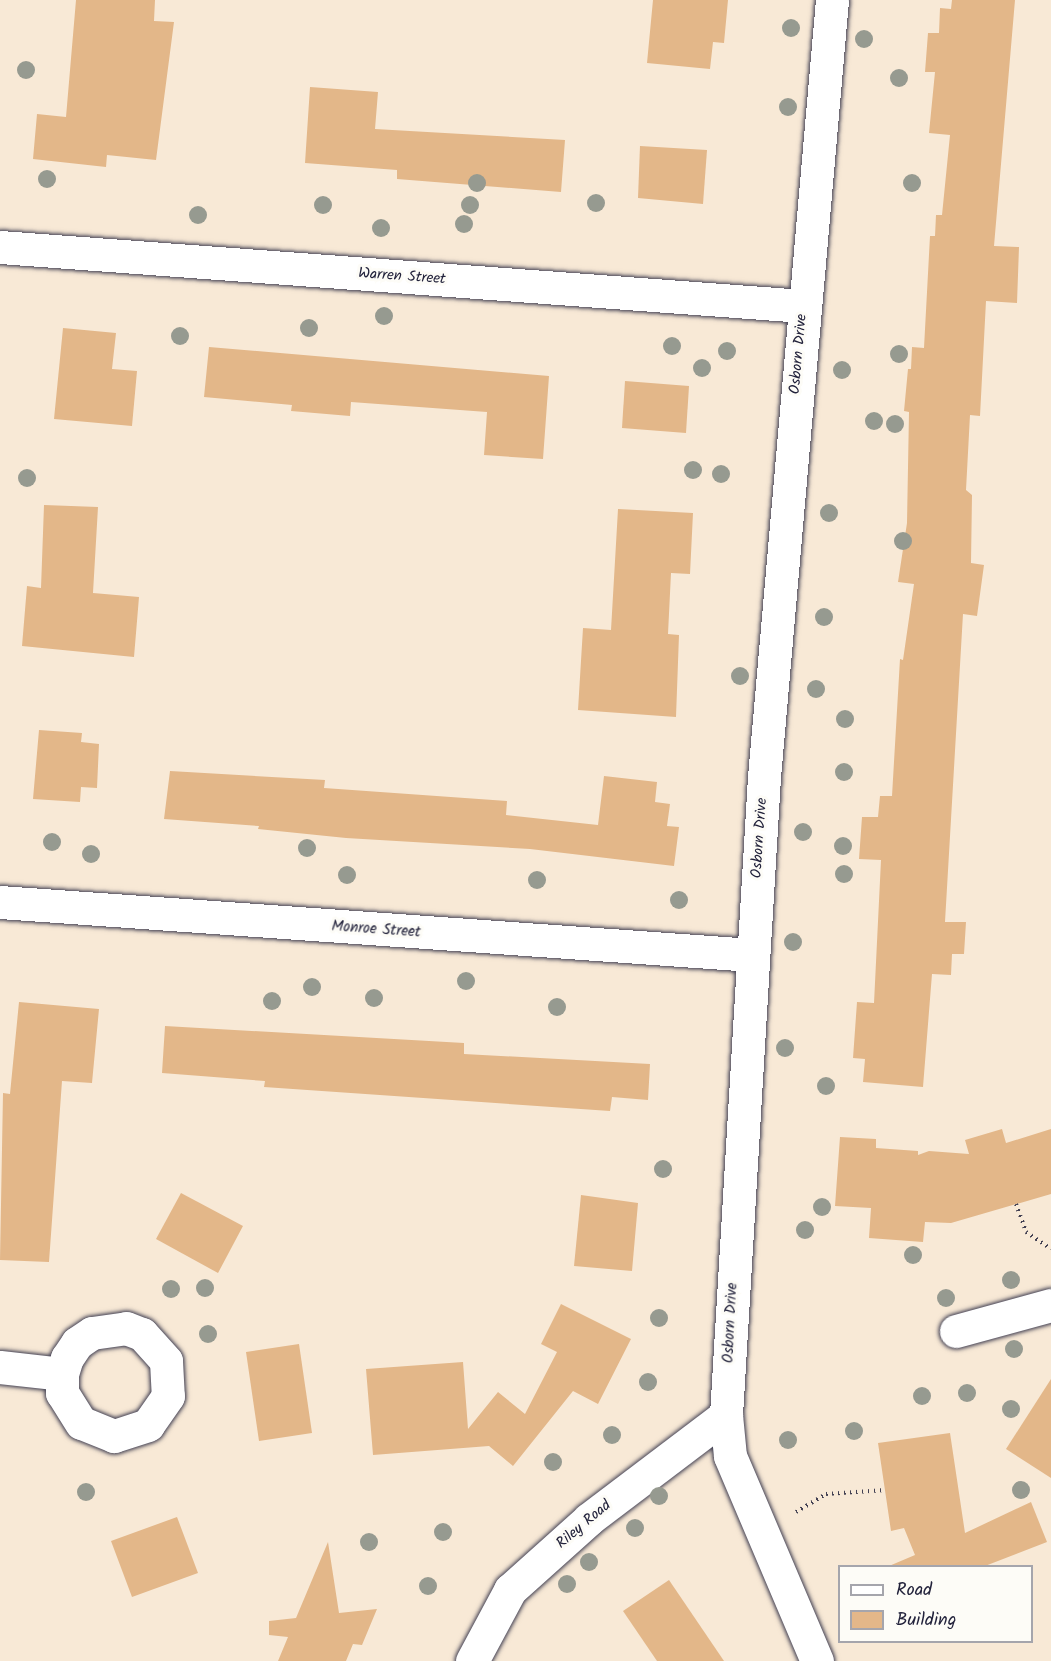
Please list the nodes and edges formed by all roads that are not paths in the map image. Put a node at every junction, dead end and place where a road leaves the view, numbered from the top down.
1 (832, 0) edge
2 (0, 247) edge
3 (803, 306) junction
4 (0, 902) edge
5 (752, 955) junction
6 (1051, 1305) edge
7 (956, 1331) dead end
8 (0, 1367) edge
9 (62, 1374) dead end
10 (726, 1415) junction
11 (472, 1661) edge
12 (817, 1661) edge

1 - 3 street, Osborn Drive
2 - 3 street, Warren Street
3 - 5 street, Osborn Drive
4 - 5 street, Monroe Street
5 - 10 street, Osborn Drive
6 - 7 street
8 - 9 street
10 - 11 street, Riley Road
10 - 12 street, Osborn Drive

